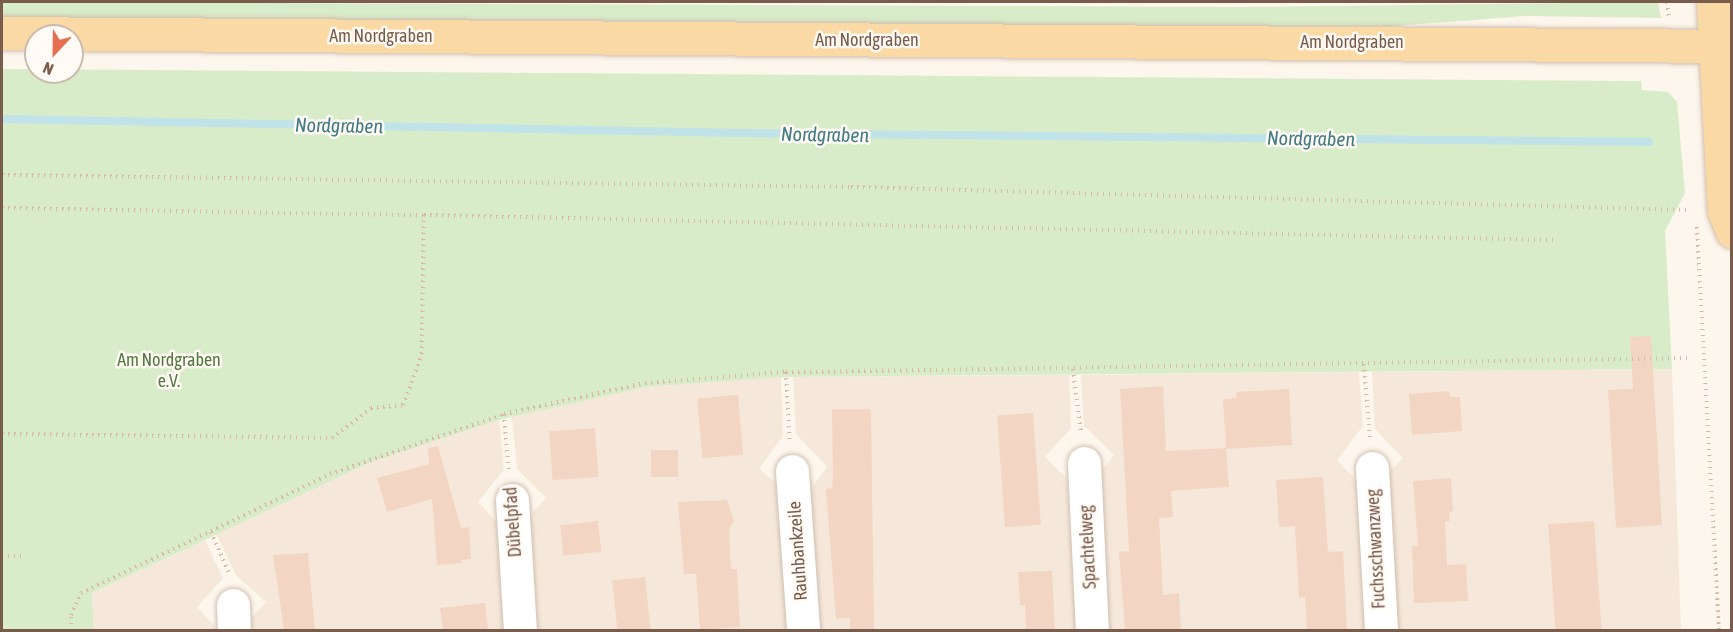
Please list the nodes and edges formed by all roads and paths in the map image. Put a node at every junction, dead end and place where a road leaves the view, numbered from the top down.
1 (1666, 2) edge
2 (1713, 2) edge
3 (1670, 18) dead end
4 (2, 33) edge
5 (1723, 46) edge
6 (2, 175) edge
7 (1697, 202) dead end
8 (2, 208) edge
9 (1690, 210) dead end
10 (1697, 213) dead end
11 (424, 215) junction
12 (1697, 224) dead end
13 (1731, 231) edge
14 (1556, 240) dead end
15 (1691, 358) dead end
16 (1364, 364) junction
17 (1074, 369) junction
18 (786, 372) junction
19 (504, 414) junction
20 (2, 434) edge
21 (1084, 463) joint
22 (1372, 468) joint
23 (792, 471) joint
24 (512, 500) joint
25 (211, 532) junction
26 (2, 556) edge
27 (25, 556) dead end
28 (234, 618) edge
29 (71, 630) edge
30 (520, 630) edge
31 (803, 630) edge
32 (1092, 630) edge
33 (1381, 630) edge
34 (1719, 630) edge

1 - 3 path
2 - 5 main road
4 - 5 main road, Am Nordgraben
5 - 13 main road
6 - 9 path
7 - 10 path
8 - 11 path
11 - 14 path
11 - 20 path
12 - 34 path
15 - 16 path
16 - 17 path
16 - 22 path
17 - 18 path
17 - 21 path
18 - 19 path
18 - 23 path
19 - 24 path, Dübelpfad
19 - 25 path
21 - 32 street, Spachtelweg
22 - 33 street, Fuchsschwanzweg
23 - 31 street, Rauhbankzeile
24 - 30 street, Dübelpfad
25 - 28 path
25 - 29 path
26 - 27 path

